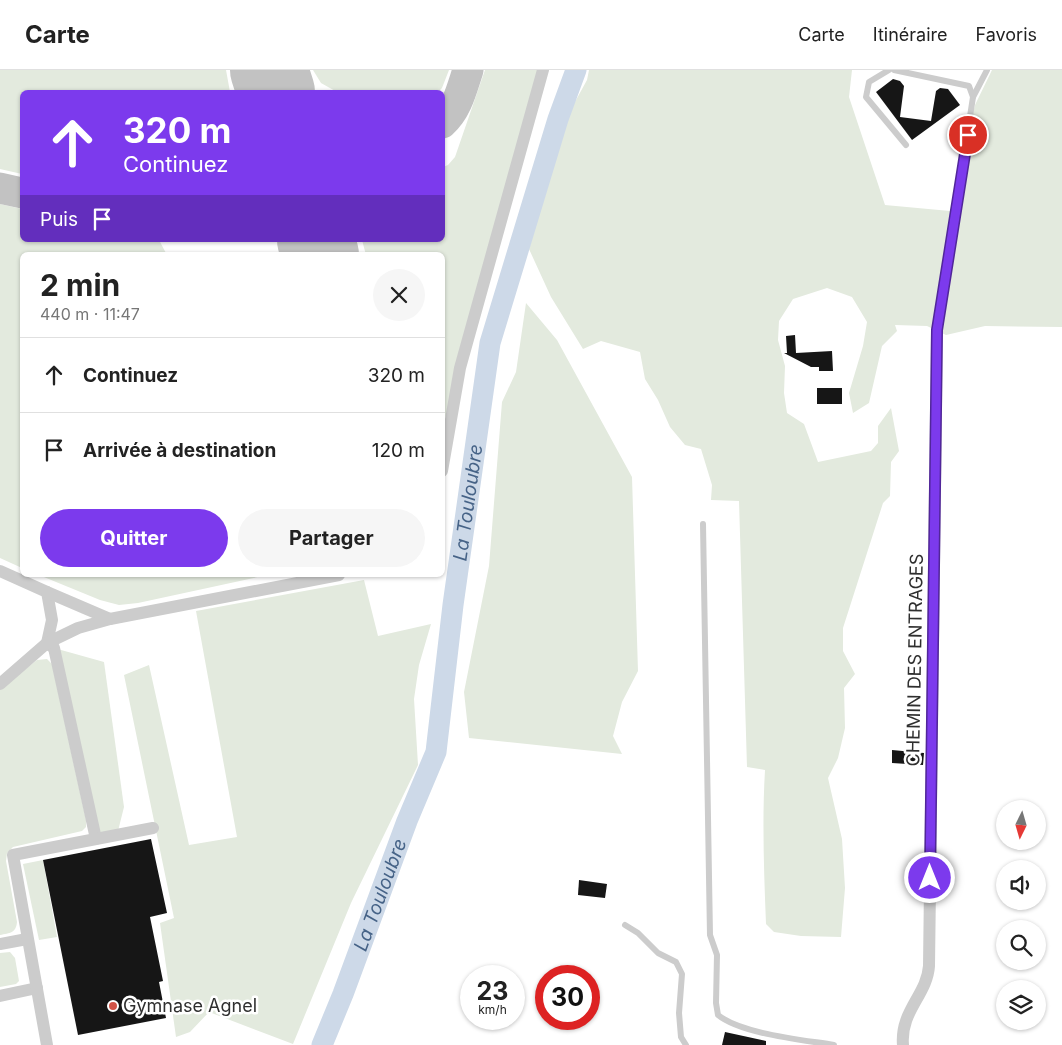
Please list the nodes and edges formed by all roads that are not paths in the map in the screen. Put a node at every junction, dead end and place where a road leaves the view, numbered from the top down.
1 (544, 70) edge
2 (889, 70) edge
3 (894, 70) edge
4 (987, 70) edge
5 (923, 73) edge
6 (974, 97) junction
7 (906, 145) dead end
8 (937, 330) joint
9 (445, 453) edge
10 (703, 524) dead end
11 (0, 571) edge
12 (328, 577) edge
13 (48, 592) junction
14 (110, 618) junction
15 (47, 643) junction
16 (0, 684) edge
17 (153, 828) dead end
18 (96, 839) junction
19 (624, 925) dead end
20 (27, 939) junction
21 (0, 944) edge
22 (37, 988) junction
23 (0, 996) edge
24 (47, 1045) edge
25 (686, 1045) edge
26 (834, 1045) edge
27 (903, 1045) edge

1 - 9 street
2 - 7 lane
3 - 5 lane
4 - 6 lane
5 - 6 lane
6 - 8 lane
8 - 27 street, CHEMIN DES ENTRAGES
10 - 26 lane
11 - 13 street
12 - 14 street
13 - 14 street
13 - 15 street
14 - 15 street
15 - 16 street
15 - 18 street
17 - 18 street
18 - 20 street
19 - 25 lane
20 - 21 street
20 - 22 street
22 - 23 street
22 - 24 street

